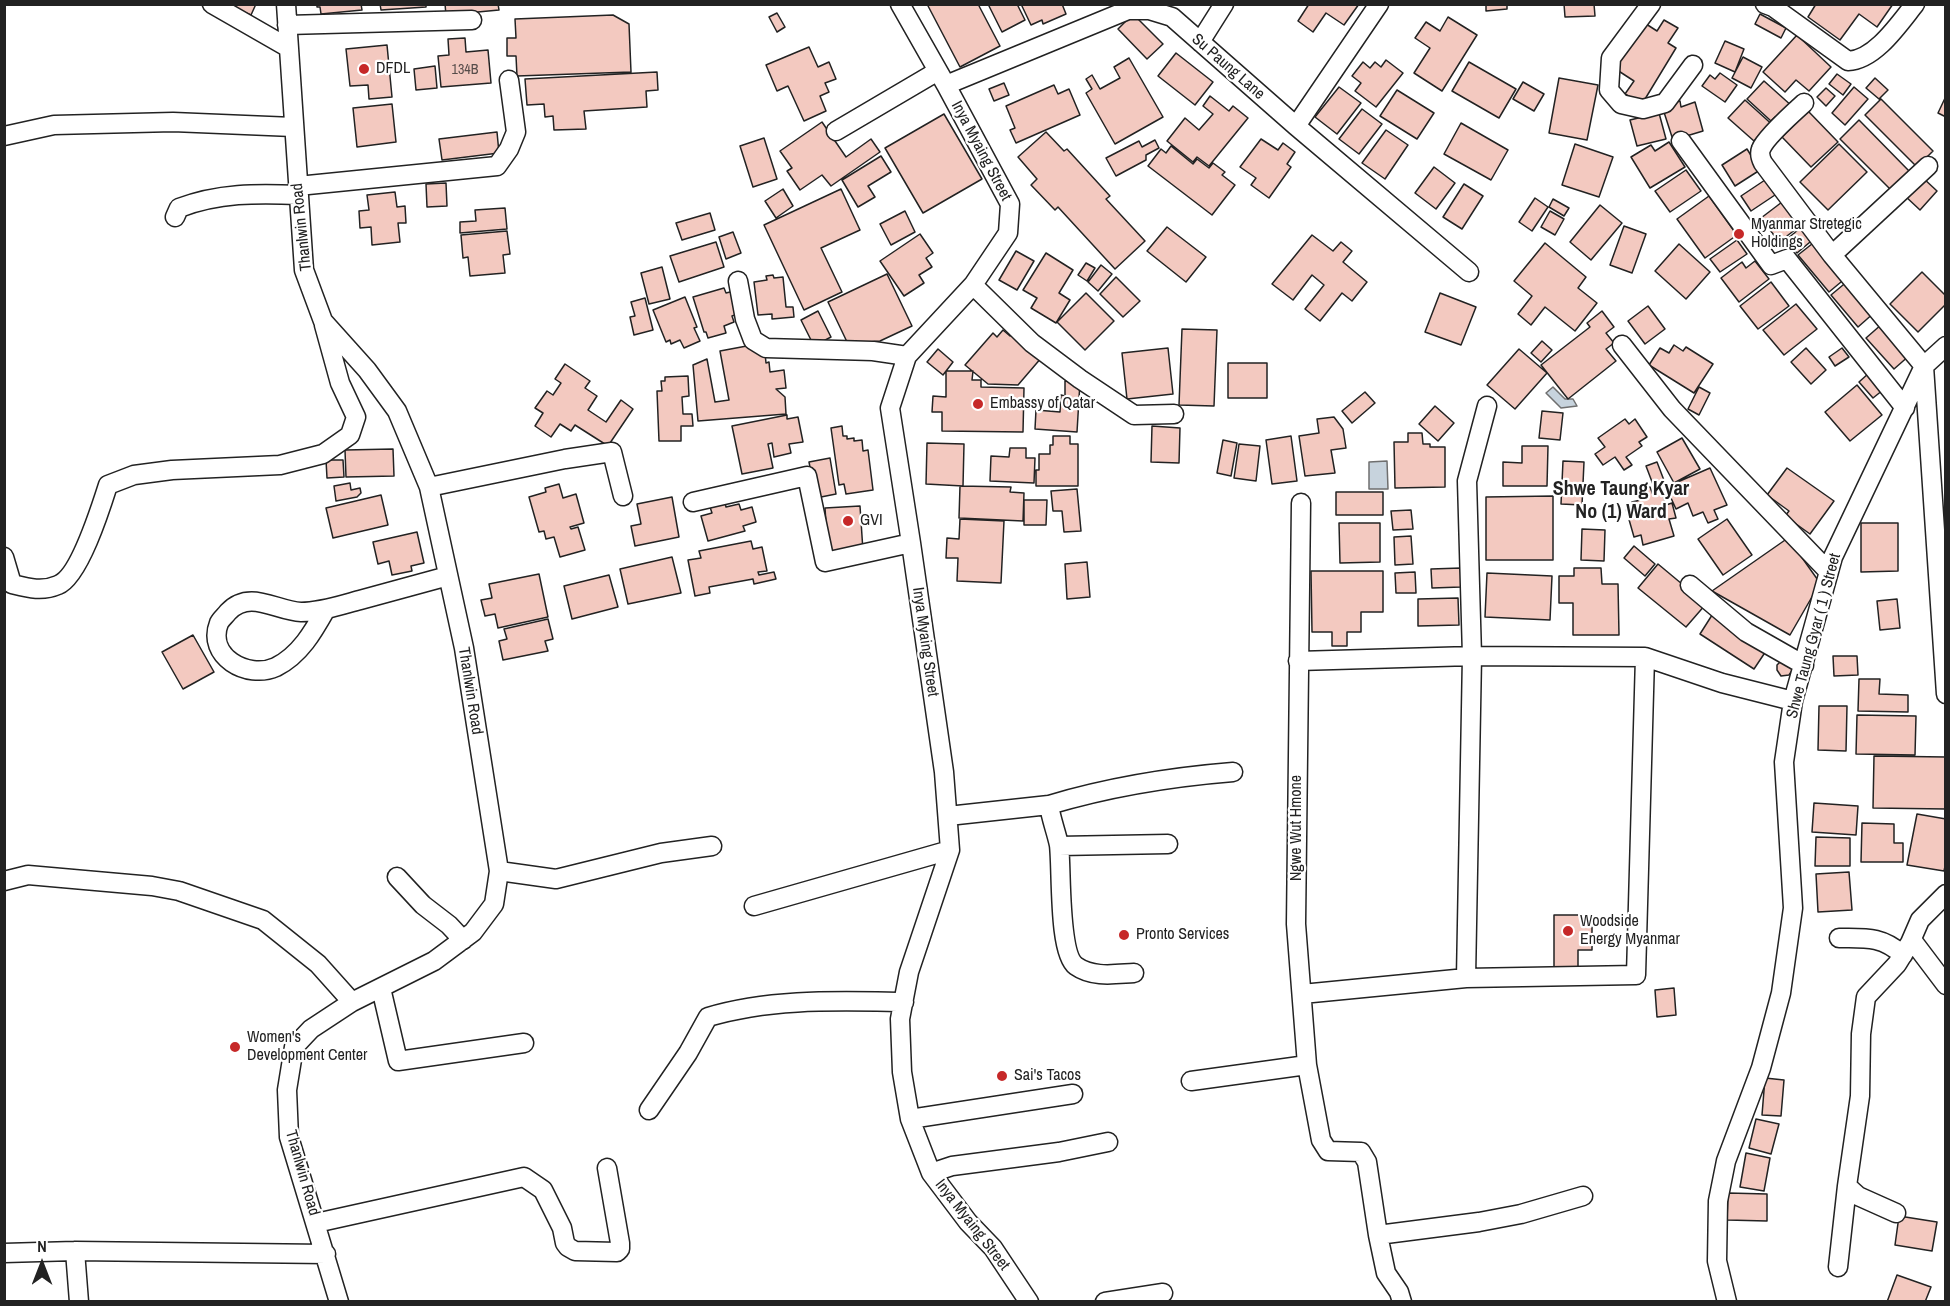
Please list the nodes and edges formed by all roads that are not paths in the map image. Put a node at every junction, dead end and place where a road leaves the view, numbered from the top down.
1 (212, 4) edge
2 (286, 4) edge
3 (900, 4) edge
4 (1224, 4) edge
5 (1379, 4) edge
6 (1651, 4) edge
7 (1765, 4) edge
8 (1915, 4) edge
9 (471, 20) dead end
10 (286, 25) junction
11 (1200, 42) junction
12 (287, 47) junction
13 (1693, 65) dead end
14 (942, 78) junction
15 (509, 80) dead end
16 (1804, 103) dead end
17 (1296, 126) junction
18 (293, 127) junction
19 (836, 131) dead end
20 (4, 136) edge
21 (1681, 141) dead end
22 (1928, 166) dead end
23 (298, 190) junction
24 (175, 217) dead end
25 (1832, 255) junction
26 (1469, 272) dead end
27 (738, 281) dead end
28 (973, 285) junction
29 (323, 321) junction
30 (1622, 345) dead end
31 (1946, 346) edge
32 (908, 356) junction
33 (1924, 366) junction
34 (1487, 406) dead end
35 (1905, 408) junction
36 (1174, 414) dead end
37 (429, 487) junction
38 (623, 496) dead end
39 (693, 502) dead end
40 (1301, 503) dead end
41 (911, 543) junction
42 (4, 557) edge
43 (1828, 572) junction
44 (448, 576) junction
45 (1690, 585) dead end
46 (326, 609) junction
47 (1472, 656) junction
48 (1645, 657) junction
49 (1298, 661) junction
50 (1804, 665) junction
51 (1946, 694) edge
52 (1793, 701) junction
53 (1233, 772) dead end
54 (1049, 805) junction
55 (948, 816) junction
56 (1168, 844) dead end
57 (712, 846) dead end
58 (1059, 846) junction
59 (950, 850) junction
60 (499, 871) junction
61 (397, 878) dead end
62 (4, 881) edge
63 (1946, 894) edge
64 (754, 906) dead end
65 (1839, 938) dead end
66 (463, 940) junction
67 (1907, 948) junction
68 (1134, 974) dead end
69 (1466, 978) junction
70 (1946, 985) edge
71 (381, 988) junction
72 (1302, 994) junction
73 (352, 1002) junction
74 (904, 1002) junction
75 (524, 1043) dead end
76 (1307, 1065) junction
77 (1191, 1081) dead end
78 (1073, 1094) dead end
79 (649, 1110) dead end
80 (910, 1119) junction
81 (1108, 1142) dead end
82 (607, 1167) dead end
83 (931, 1173) junction
84 (1847, 1186) junction
85 (1583, 1196) dead end
86 (1896, 1213) dead end
87 (316, 1223) junction
88 (1378, 1235) junction
89 (75, 1251) junction
90 (4, 1253) edge
91 (326, 1254) junction
92 (1838, 1267) dead end
93 (1163, 1293) dead end
94 (79, 1302) edge
95 (339, 1302) edge
96 (1029, 1302) edge
97 (1106, 1302) edge
98 (1402, 1302) edge
99 (1727, 1302) edge

1 - 12 street
2 - 10 street, Thanlwin Road
3 - 14 street, Inya Myaing Street
4 - 11 street
5 - 17 street
6 - 13 street
7 - 8 street
9 - 10 street
10 - 12 street, Thanlwin Road
11 - 14 street, Su Paung Lane
11 - 17 street, Su Paung Lane
12 - 18 street, Thanlwin Road
14 - 19 street, Su Paung Lane
14 - 28 street, Inya Myaing Street
15 - 23 street
16 - 25 street
17 - 26 street, Su Paung Lane
18 - 20 street
18 - 23 street, Thanlwin Road
21 - 35 street
22 - 25 street
23 - 24 street
23 - 29 street, Thanlwin Road
25 - 33 street
27 - 32 street
28 - 32 street, Inya Myaing Street
28 - 36 street
29 - 37 street, Thanlwin Road
29 - 42 street
30 - 43 street
31 - 33 street, Shwe Taung Gyar ( 1 ) Street
32 - 41 street, Inya Myaing Street
33 - 35 street, Shwe Taung Gyar ( 1 ) Street
33 - 51 street
34 - 47 street
35 - 43 street, Shwe Taung Gyar ( 1 ) Street
37 - 38 street
37 - 44 street, Thanlwin Road
39 - 41 street
40 - 49 street, Ngwe Wut Hmone
41 - 55 street, Inya Myaing Street
43 - 50 street, Shwe Taung Gyar ( 1 ) Street
44 - 46 street
44 - 60 street, Thanlwin Road
45 - 50 street
46 - 46 street
47 - 48 street
47 - 49 street
47 - 69 street
48 - 52 street
48 - 69 street
49 - 72 street, Ngwe Wut Hmone
50 - 52 street, Shwe Taung Gyar ( 1 ) Street
52 - 99 street, Shwe Taung Gyar ( 1 ) Street
53 - 54 street
54 - 55 street
54 - 58 street
55 - 59 street, Inya Myaing Street
56 - 58 street
57 - 60 street
58 - 68 street
59 - 64 street
59 - 74 street, Inya Myaing Street
60 - 66 street, Thanlwin Road
61 - 66 street
62 - 73 street
63 - 67 street
65 - 67 street
66 - 71 street, Thanlwin Road
67 - 70 street
67 - 84 street
69 - 72 street
71 - 73 street, Thanlwin Road
71 - 75 street
72 - 76 street, Ngwe Wut Hmone
73 - 87 street, Thanlwin Road
74 - 79 street
74 - 80 street, Inya Myaing Street
76 - 77 street
76 - 88 street, Ngwe Wut Hmone
78 - 80 street
80 - 83 street, Inya Myaing Street
81 - 83 street
82 - 87 street
83 - 96 street, Inya Myaing Street
84 - 86 street
84 - 92 street
85 - 88 street
87 - 91 street, Thanlwin Road
88 - 98 street
89 - 90 street
89 - 91 street
89 - 94 street
91 - 95 street, Thanlwin Road
93 - 97 street

